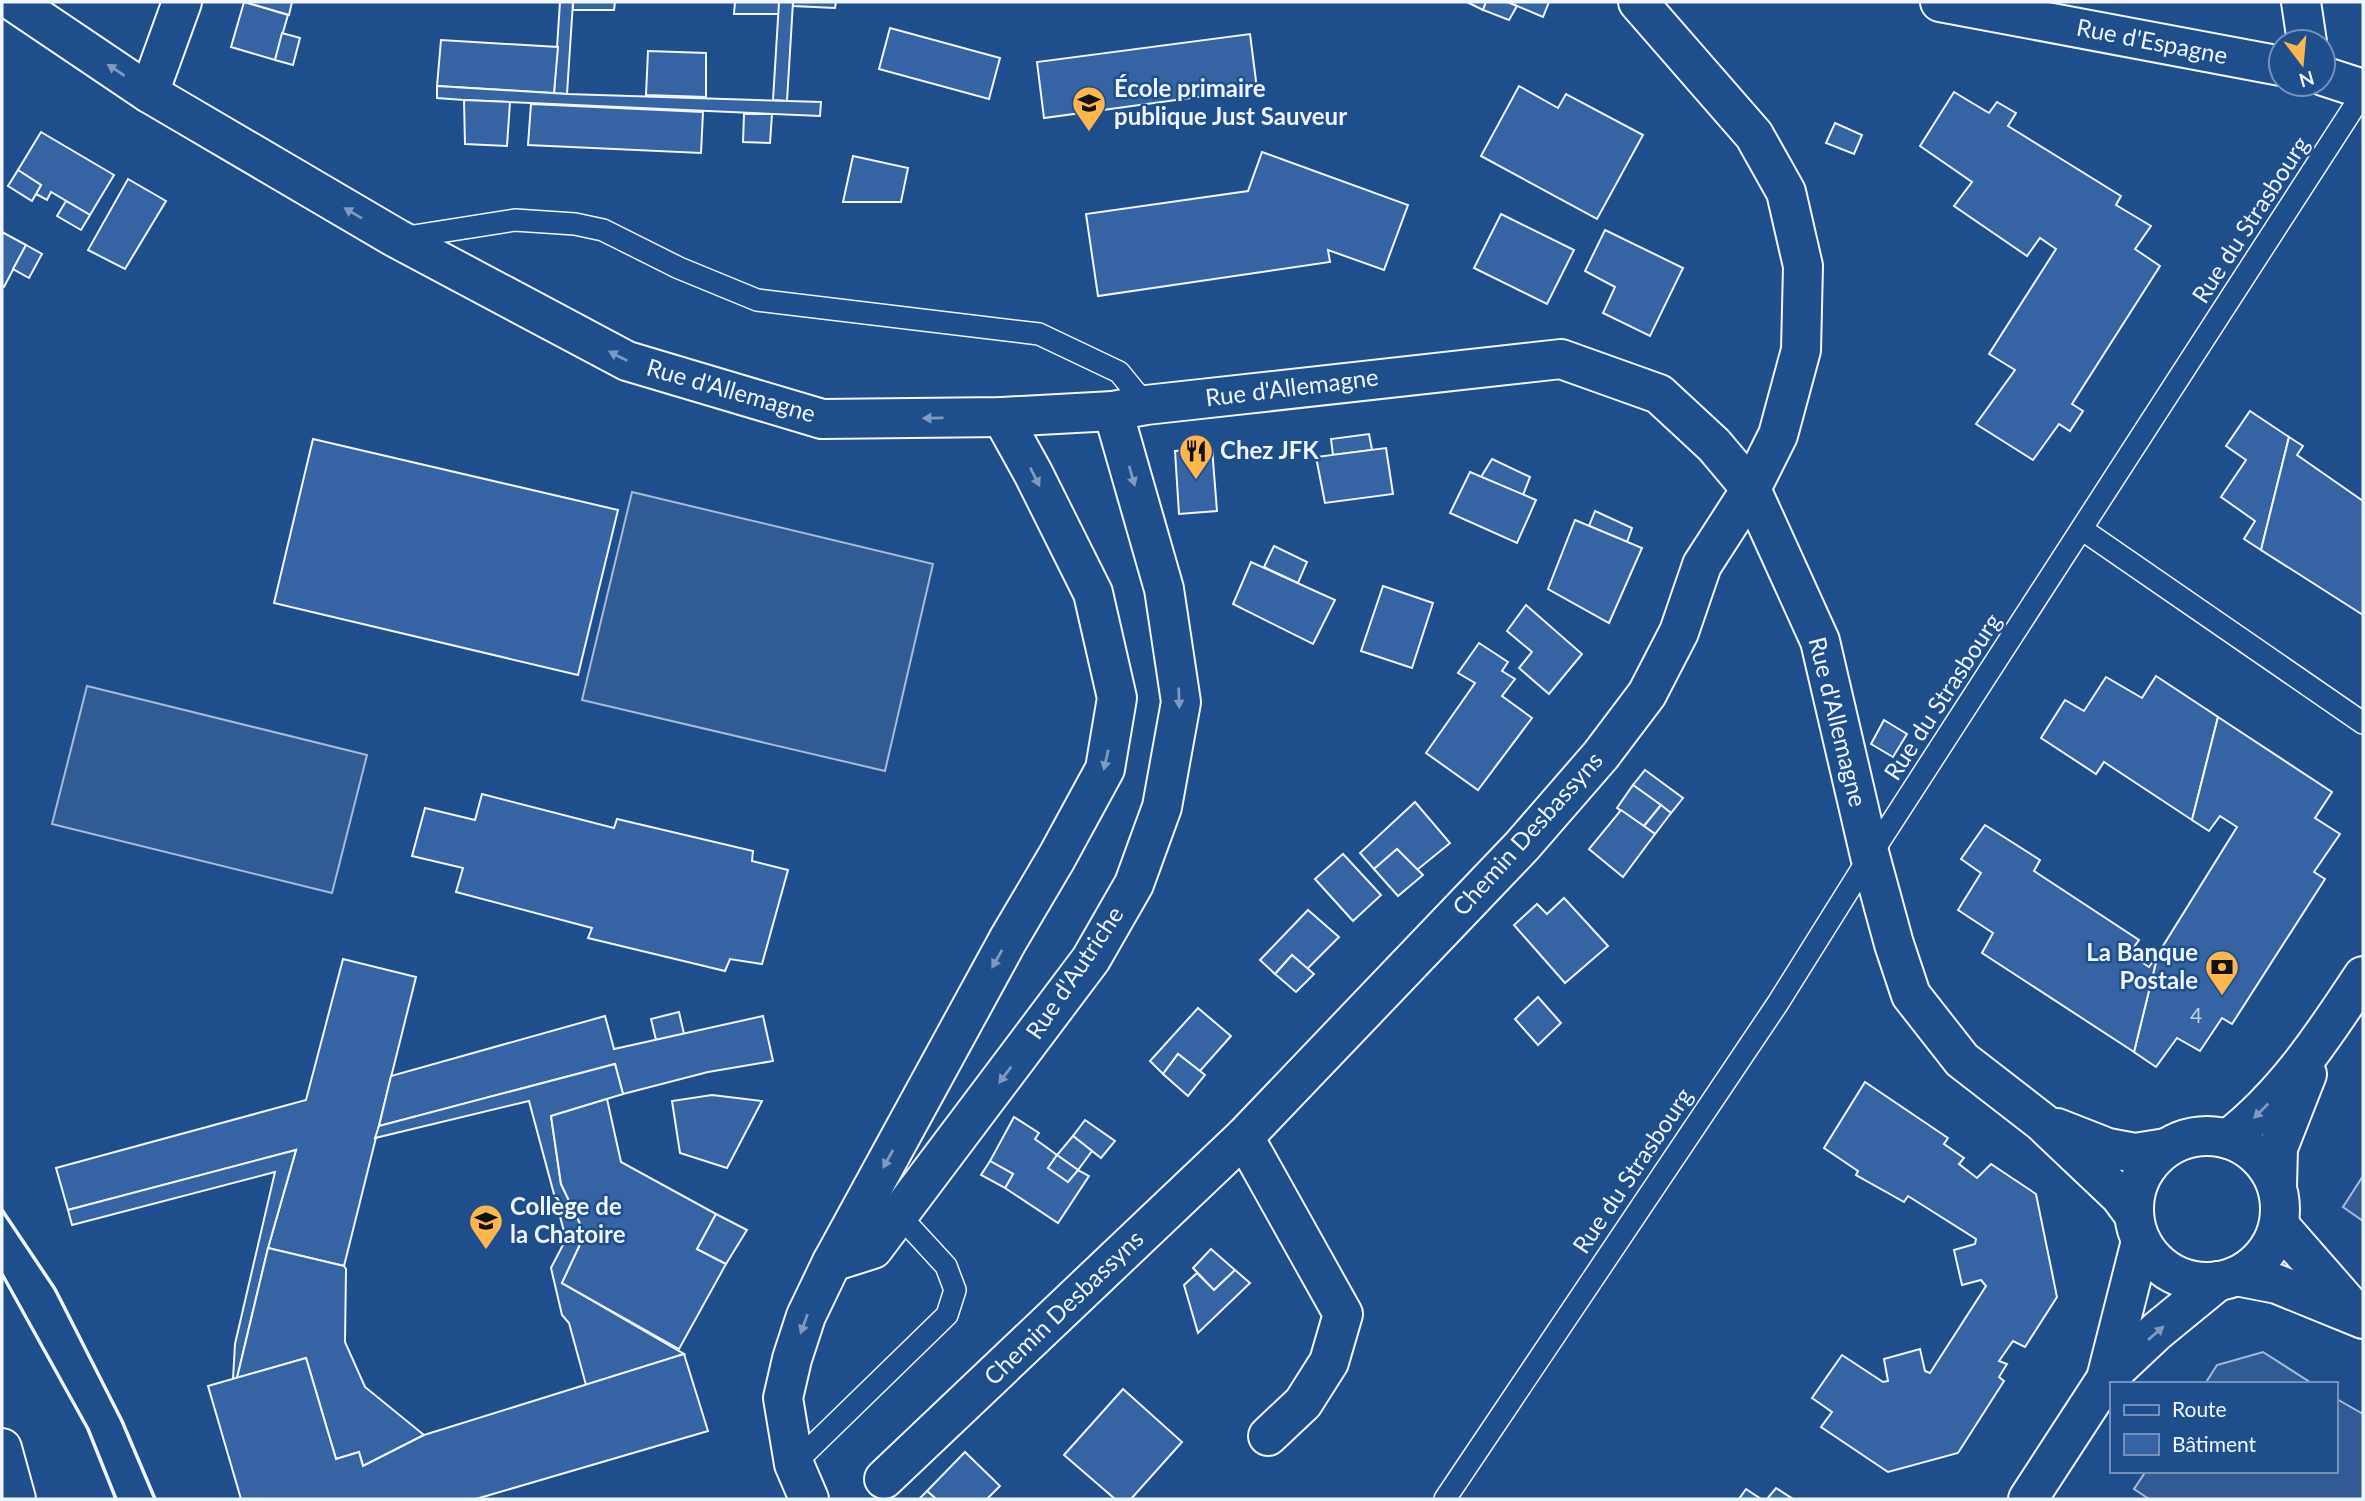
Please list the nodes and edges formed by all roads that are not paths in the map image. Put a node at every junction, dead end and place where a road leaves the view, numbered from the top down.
1 (183, 2) edge
2 (1638, 2) edge
3 (1940, 2) edge
4 (2301, 2) edge
5 (19, 3) edge
6 (2305, 28) edge
7 (2267, 63) edge
8 (2337, 81) edge
9 (2363, 91) edge
10 (149, 93) junction
11 (396, 238) junction
12 (1130, 408) junction
13 (1002, 417) junction
14 (1751, 489) junction
15 (2083, 530) junction
16 (2363, 723) edge
17 (1870, 856) junction
18 (2363, 975) edge
19 (2321, 1040) junction
20 (2042, 1122) junction
21 (1244, 1137) junction
22 (2228, 1139) junction
23 (2166, 1149) junction
24 (2277, 1185) junction
25 (900, 1216) junction
26 (2279, 1225) junction
27 (2138, 1228) junction
28 (832, 1262) junction
29 (2227, 1279) junction
30 (2362, 1319) edge
31 (2106, 1379) junction
32 (1268, 1436) dead end
33 (2, 1448) edge
34 (794, 1464) junction
35 (884, 1479) dead end
36 (16, 1499) edge
37 (809, 1499) edge
38 (1445, 1499) edge
39 (2028, 1499) edge

1 - 10 street
2 - 14 street, Chemin Desbassyns
3 - 7 street, Rue d'Espagne
4 - 6 street
10 -> 5 street, Rue d'Allemagne
8 - 9 street
9 - 15 lane, Rue du Strasbourg
11 -> 10 street, Rue d'Allemagne
11 - 12 lane
13 -> 11 street, Rue d'Allemagne
12 - 13 street, Rue d'Allemagne
12 - 14 street, Rue d'Allemagne
12 -> 25 street, Rue d'Autriche
13 -> 28 street
14 - 17 street, Rue d'Allemagne
14 - 21 street, Chemin Desbassyns
15 - 16 lane
15 - 17 lane, Rue du Strasbourg
17 - 20 street, Rue d'Allemagne
17 - 38 lane, Rue du Strasbourg
18 - 19 street
19 -> 22 street
19 - 24 street
20 - 23 street, Rue d'Allemagne
20 - 27 street, Rue d'Allemagne
21 - 32 street
21 - 35 street, Chemin Desbassyns
22 - 23 street
22 - 24 street
23 - 27 street
24 - 26 street
25 - 28 street, Rue d'Autriche
25 - 34 lane
26 - 29 street
26 - 30 street
27 - 29 street
27 - 31 street
28 -> 34 street
29 - 30 street
31 -> 29 street
31 - 39 street
33 - 36 street
34 - 37 street

